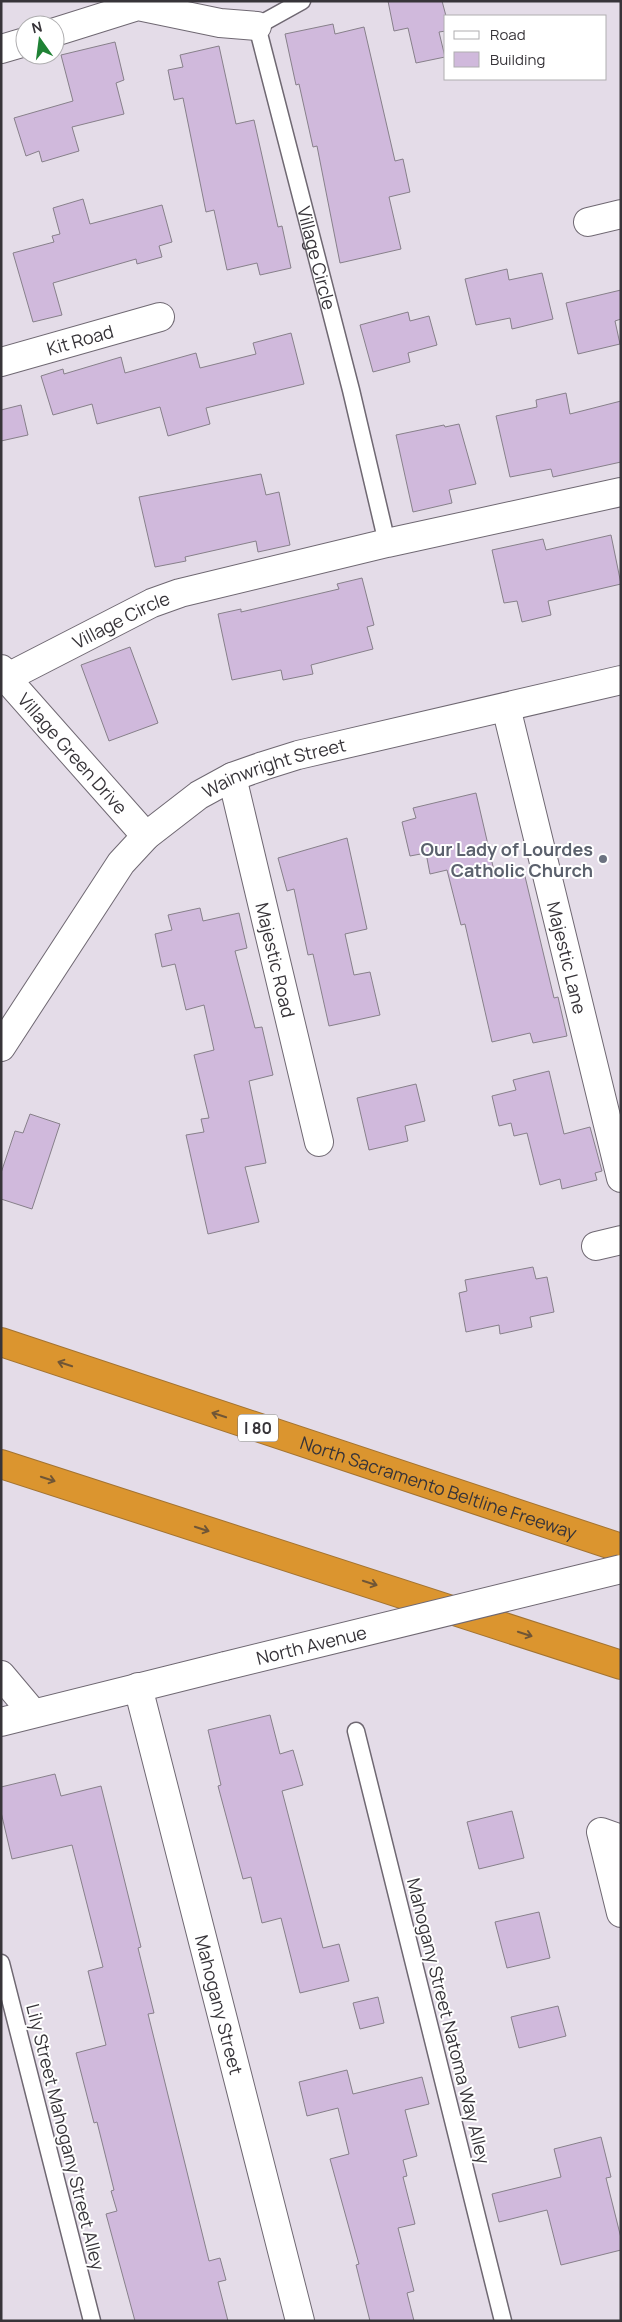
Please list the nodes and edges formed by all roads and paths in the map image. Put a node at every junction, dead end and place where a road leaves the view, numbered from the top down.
1 (302, 1) edge
2 (257, 26) junction
3 (65, 29) edge
4 (15, 45) edge
5 (1, 49) edge
6 (621, 214) edge
7 (588, 222) dead end
8 (160, 317) dead end
9 (1, 362) edge
10 (621, 492) edge
11 (387, 543) junction
12 (3, 674) edge
13 (621, 680) edge
14 (506, 707) junction
15 (232, 777) junction
16 (146, 836) junction
17 (1, 1047) edge
18 (319, 1142) dead end
19 (621, 1178) edge
20 (1, 1342) edge
21 (1, 1464) edge
22 (621, 1548) edge
23 (621, 1569) edge
24 (621, 1665) edge
25 (1, 1675) edge
26 (138, 1687) junction
27 (34, 1713) junction
28 (1, 1722) edge
29 (356, 1731) dead end
30 (621, 1839) edge
31 (621, 1913) edge
32 (1, 1963) edge
33 (92, 2321) edge
34 (300, 2321) edge
35 (503, 2321) edge

1 - 2 lane
2 - 3 street
2 - 11 lane, Village Circle
4 - 5 street
6 - 7 street
8 - 9 street, Kit Road
10 - 11 street, Village Circle
11 - 12 street, Village Circle
12 - 16 street, Village Green Drive
13 - 14 street, Wainwright Street
14 - 15 street, Wainwright Street
14 - 19 street, Majestic Lane
15 - 16 street, Wainwright Street
15 - 18 street, Majestic Road
16 - 17 street, Wainwright Street
22 -> 20 highway, North Sacramento Beltline Freeway / I 80
21 -> 24 highway
23 - 26 street, North Avenue, bridge
25 - 27 street
26 - 27 street, North Avenue
26 - 34 street, Mahogany Street
27 - 28 street, North Avenue
29 - 35 lane, Mahogany Street Natoma Way Alley
30 - 31 street
32 - 33 lane, Lily Street Mahogany Street Alley

